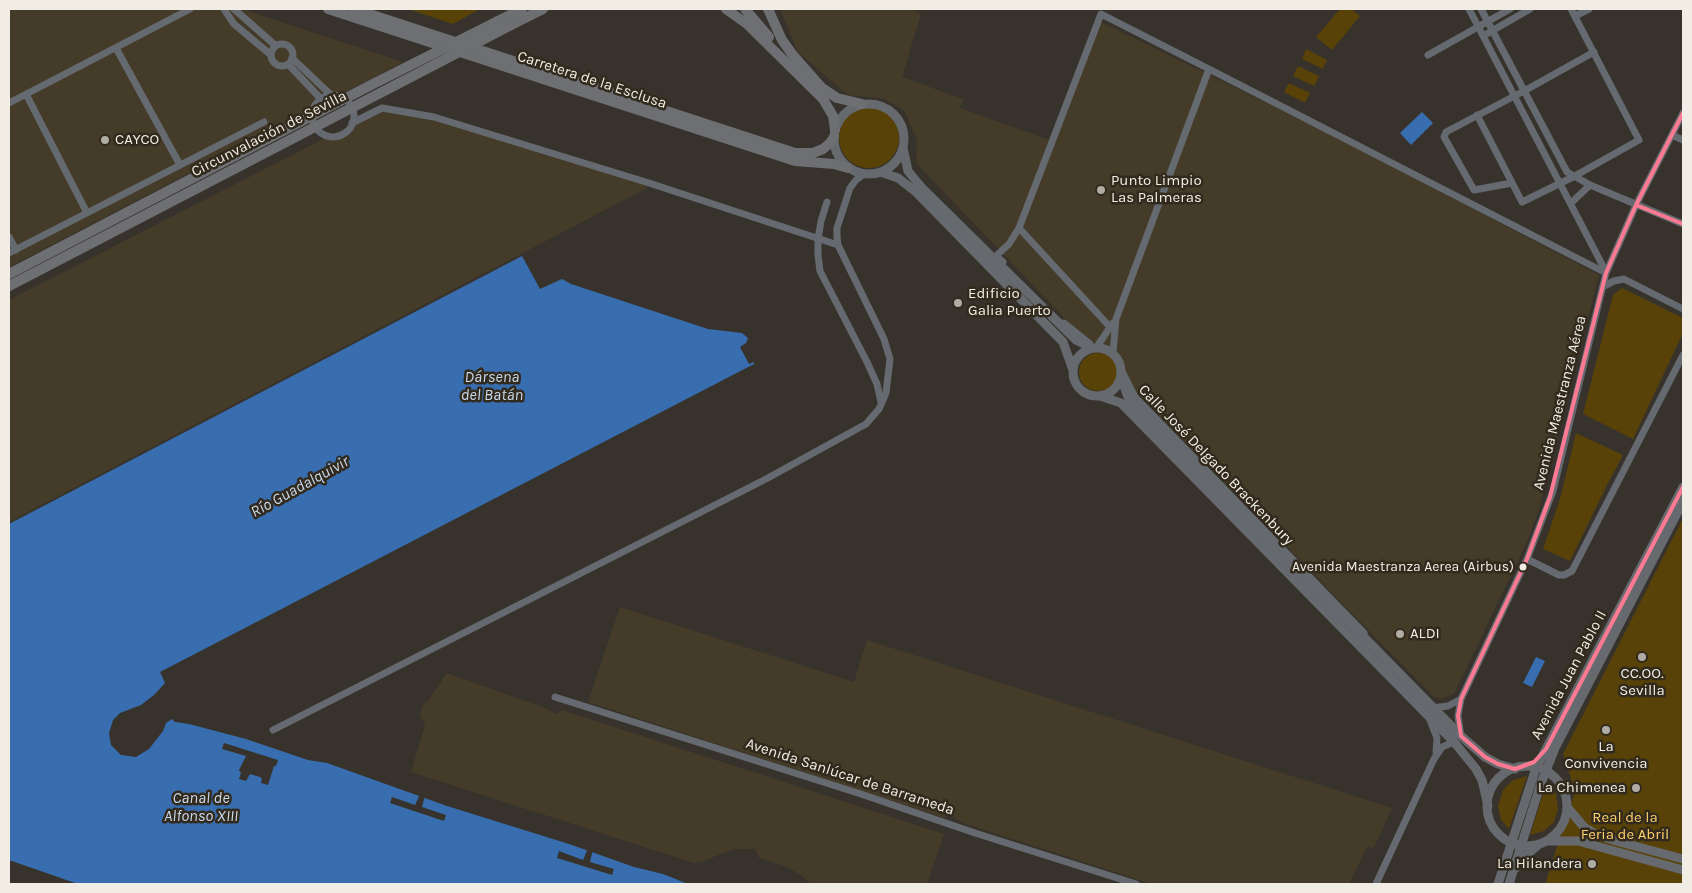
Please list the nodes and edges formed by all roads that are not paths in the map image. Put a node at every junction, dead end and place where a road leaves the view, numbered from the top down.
1 (190, 9) edge
2 (224, 9) edge
3 (234, 9) edge
4 (328, 9) edge
5 (354, 9) edge
6 (522, 9) edge
7 (543, 9) edge
8 (726, 9) edge
9 (745, 9) edge
10 (768, 9) edge
11 (1468, 9) edge
12 (1481, 9) edge
13 (1510, 9) edge
14 (1530, 9) edge
15 (1571, 9) edge
16 (1589, 9) edge
17 (1575, 16) junction
18 (1488, 22) junction
19 (1479, 28) junction
20 (1492, 30) junction
21 (1483, 36) junction
22 (276, 46) junction
23 (116, 48) junction
24 (1594, 52) junction
25 (271, 55) junction
26 (1428, 55) dead end
27 (789, 58) junction
28 (290, 61) junction
29 (1209, 69) junction
30 (1524, 91) junction
31 (26, 94) junction
32 (331, 95) junction
33 (1515, 96) junction
34 (321, 99) junction
35 (9, 103) edge
36 (862, 104) junction
37 (1683, 113) edge
38 (1477, 115) junction
39 (264, 122) dead end
40 (352, 123) junction
41 (834, 133) junction
42 (1672, 134) junction
43 (1683, 140) edge
44 (903, 148) junction
45 (180, 165) junction
46 (848, 168) junction
47 (880, 172) junction
48 (864, 174) junction
49 (1573, 176) junction
50 (1512, 182) junction
51 (1561, 183) junction
52 (1590, 185) junction
53 (827, 202) dead end
54 (1571, 203) junction
55 (1636, 205) junction
56 (87, 213) junction
57 (950, 216) junction
58 (1683, 224) edge
59 (1019, 228) junction
60 (9, 237) edge
61 (818, 239) junction
62 (838, 245) junction
63 (12, 252) edge
64 (996, 256) junction
65 (1606, 273) junction
66 (9, 274) edge
67 (9, 286) edge
68 (1604, 286) junction
69 (1683, 309) edge
70 (1116, 319) junction
71 (1110, 327) junction
72 (1094, 348) junction
73 (1113, 353) junction
74 (1683, 354) edge
75 (1073, 370) junction
76 (1121, 374) junction
77 (1100, 396) junction
78 (881, 402) junction
79 (1683, 487) edge
80 (1683, 502) edge
81 (1527, 559) junction
82 (555, 697) dead end
83 (1461, 699) junction
84 (1430, 711) junction
85 (273, 730) dead end
86 (1457, 739) junction
87 (1550, 750) junction
88 (1434, 759) junction
89 (1519, 768) junction
90 (1541, 769) junction
91 (1554, 777) junction
92 (1488, 806) junction
93 (1567, 807) junction
94 (1501, 836) junction
95 (1547, 841) junction
96 (1511, 843) junction
97 (1538, 845) junction
98 (1520, 846) junction
99 (1683, 859) edge
100 (1504, 866) junction
101 (1683, 870) edge
102 (1512, 874) junction
103 (1136, 884) edge
104 (1376, 884) edge
105 (1498, 884) edge
106 (1509, 884) edge

1 - 23 street
2 - 25 street
3 - 22 street
4 - 46 highway, Carretera de la Esclusa
5 - 41 highway, Carretera de la Esclusa
6 - 66 highway, Circunvalación de Sevilla, bridge
7 - 67 highway, Circunvalación de Sevilla, bridge
8 - 27 highway
9 - 27 highway
10 - 27 highway
11 - 19 street
12 - 18 street
13 - 18 street
14 - 20 street
15 - 17 street
16 - 17 street
17 - 24 street
18 - 19 street
18 - 20 street
19 - 21 street
19 - 26 street
20 - 21 street
20 - 30 street
21 - 33 street
22 - 25 street
22 - 28 street
23 - 31 street
23 - 45 street
24 - 30 street
24 - 49 street
25 - 28 street
27 - 36 highway
27 - 41 highway
28 - 32 street
28 - 34 street
29 - 59 street
29 - 65 street
29 - 70 street
30 - 33 street
30 - 49 street
31 - 35 street
31 - 56 street
32 - 34 street
32 - 40 street
33 - 38 street
33 - 51 street
34 - 40 street
36 - 41 main road
36 - 44 main road
37 - 42 street, Avenida Maestranza Aérea
38 - 50 street
38 - 50 street
39 - 45 street
40 - 61 street
41 - 46 main road
42 - 43 street
42 - 55 street, Avenida Maestranza Aérea
44 - 47 main road
44 - 57 main road
45 - 56 street
46 - 48 main road
47 - 48 main road
47 - 75 main road
48 - 62 street
49 - 51 street
49 - 52 street
50 - 51 street
51 - 54 street
52 - 54 street
52 - 55 street
53 - 61 street
54 - 65 street
55 - 58 street
55 - 65 street, Avenida Maestranza Aérea
56 - 63 street
57 - 64 street
57 - 72 main road
59 - 64 street
59 - 71 street
60 - 63 street
61 - 62 street
61 - 78 street
62 - 78 street
64 - 72 street
65 - 68 street, Avenida Maestranza Aérea
68 - 69 street
68 - 81 street, Avenida Maestranza Aérea
70 - 71 street
70 - 73 street
71 - 72 street
72 - 73 main road
72 - 75 main road
73 - 76 main road
74 - 81 street
75 - 77 main road
76 - 77 main road
76 - 84 main road, Calle José Delgado Brackenbury
77 - 84 main road, Calle José Delgado Brackenbury
78 - 85 street
79 - 87 main road, Avenida Juan Pablo II
80 - 87 main road, Avenida Juan Pablo II
81 - 83 street, Avenida Maestranza Aérea
82 - 103 street, Avenida Sanlúcar de Barrameda
83 - 84 street
83 - 86 street, Avenida Maestranza Aérea
84 - 86 main road, Calle José Delgado Brackenbury
84 - 88 street
86 - 88 street
86 - 89 main road, Calle José Delgado Brackenbury
86 - 92 main road, Calle José Delgado Brackenbury
87 - 89 main road
87 - 90 main road, Avenida Juan Pablo II
87 - 91 main road
88 - 104 street
89 - 90 main road, Calle José Delgado Brackenbury
89 - 92 main road
90 - 91 main road
90 - 96 main road, Avenida Juan Pablo II
90 - 98 main road, Avenida Juan Pablo II
91 - 93 main road
92 - 94 main road, Calle José Delgado Brackenbury
93 - 95 main road
93 - 99 main road
94 - 96 main road
94 - 100 main road
95 - 97 main road
95 - 101 main road
96 - 98 main road
96 - 100 main road, Avenida Juan Pablo II
97 - 98 main road
97 - 102 main road
98 - 102 main road, Avenida Juan Pablo II
100 - 105 main road, Avenida Juan Pablo II
102 - 106 main road, Avenida Juan Pablo II

